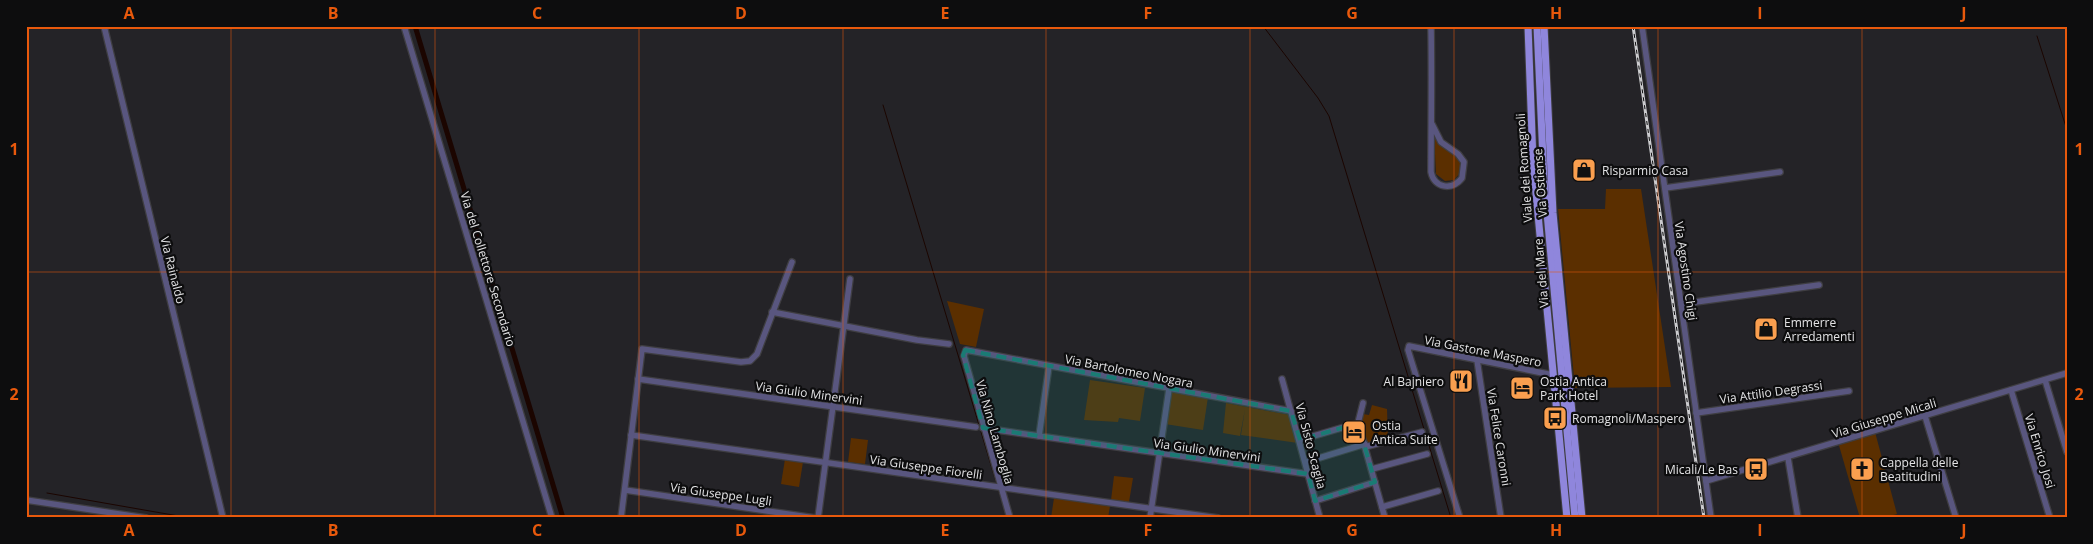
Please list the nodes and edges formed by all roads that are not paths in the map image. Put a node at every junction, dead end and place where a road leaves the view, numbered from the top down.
1 (104, 26) edge
2 (404, 26) edge
3 (1431, 26) edge
4 (1528, 26) edge
5 (1537, 26) edge
6 (1544, 26) edge
7 (1642, 26) edge
8 (1432, 124) junction
9 (1780, 172) dead end
10 (1665, 188) junction
11 (792, 262) dead end
12 (850, 279) dead end
13 (1819, 285) dead end
14 (1681, 304) junction
15 (772, 312) junction
16 (844, 326) junction
17 (949, 344) dead end
18 (964, 351) joint
19 (1477, 360) junction
20 (1049, 366) junction
21 (2067, 373) edge
22 (1553, 375) junction
23 (1282, 378) dead end
24 (638, 379) junction
25 (2045, 380) junction
26 (1169, 389) junction
27 (2012, 390) junction
28 (1850, 391) dead end
29 (1363, 403) dead end
30 (833, 407) junction
31 (1291, 412) junction
32 (1696, 413) junction
33 (1925, 416) junction
34 (1358, 423) junction
35 (980, 427) junction
36 (1422, 432) dead end
37 (631, 434) junction
38 (1039, 436) junction
39 (1300, 440) junction
40 (1365, 446) junction
41 (2067, 452) edge
42 (1159, 453) junction
43 (1427, 454) dead end
44 (1788, 458) junction
45 (825, 462) junction
46 (1306, 462) junction
47 (1372, 469) junction
48 (1308, 474) junction
49 (1706, 481) junction
50 (1375, 482) junction
51 (1001, 487) junction
52 (625, 490) junction
53 (1438, 491) dead end
54 (26, 500) edge
55 (1315, 500) junction
56 (1382, 507) junction
57 (1151, 508) junction
58 (146, 518) edge
59 (223, 518) edge
60 (552, 518) edge
61 (622, 518) edge
62 (817, 518) edge
63 (1010, 518) edge
64 (1150, 518) edge
65 (1218, 518) edge
66 (1320, 518) edge
67 (1385, 518) edge
68 (1460, 518) edge
69 (1501, 518) edge
70 (1566, 518) edge
71 (1575, 518) edge
72 (1582, 518) edge
73 (1711, 518) edge
74 (1798, 518) edge
75 (1956, 518) edge
76 (2050, 518) edge

1 - 59 street, Via Rainaldo
2 - 60 street, Via del Collettore Secondario
3 - 8 street
4 - 22 main road, Viale dei Romagnoli
5 - 71 main road, Via del Mare
6 - 72 main road, Via Ostiense
7 - 10 street, Via Agostino Chigi
8 - 8 street
9 - 10 street
10 - 14 street, Via Agostino Chigi
11 - 15 street
12 - 16 street
13 - 14 street
14 - 32 street, Via Agostino Chigi
15 - 16 street
15 - 24 street
16 - 17 street
16 - 30 street
18 - 20 street, Via Bartolomeo Nogara
18 - 35 street, Via Nino Lamboglia
19 - 22 street, Via Gastone Maspero
19 - 68 street, Via Gastone Maspero
19 - 69 street, Via Felice Caronni
20 - 26 street, Via Bartolomeo Nogara
20 - 38 street
21 - 25 street, Via Giuseppe Micali
22 - 70 main road, Viale dei Romagnoli
23 - 31 street, Via Sisto Scaglia
24 - 30 street, Via Giulio Minervini
24 - 37 street
25 - 27 street, Via Giuseppe Micali
25 - 41 street
26 - 31 street, Via Bartolomeo Nogara
26 - 42 street
27 - 33 street, Via Giuseppe Micali
27 - 76 street, Via Enrico Josi
28 - 32 street, Via Attilio Degrassi
29 - 34 street
30 - 35 street, Via Giulio Minervini
30 - 45 street
31 - 39 street, Via Sisto Scaglia
32 - 49 street, Via Agostino Chigi
33 - 44 street, Via Giuseppe Micali
33 - 75 street
34 - 39 street
34 - 40 street
35 - 38 street, Via Giulio Minervini
35 - 51 street, Via Nino Lamboglia
36 - 40 street
37 - 45 street, Via Giuseppe Fiorelli
37 - 52 street
38 - 42 street, Via Giulio Minervini
39 - 46 street, Via Sisto Scaglia
40 - 46 street
40 - 47 street
42 - 48 street, Via Giulio Minervini
42 - 57 street
43 - 47 street
44 - 49 street, Via Giuseppe Micali
44 - 74 street
45 - 51 street, Via Giuseppe Fiorelli
45 - 62 street
46 - 48 street, Via Sisto Scaglia
47 - 50 street
48 - 55 street, Via Sisto Scaglia
49 - 73 street, Via Agostino Chigi
50 - 55 street
50 - 56 street
51 - 57 street, Via Giuseppe Fiorelli
51 - 63 street, Via Nino Lamboglia
52 - 61 street
52 - 62 street, Via Giuseppe Lugli
53 - 56 street
54 - 58 street
55 - 66 street, Via Sisto Scaglia
56 - 67 street
57 - 64 street
57 - 65 street, Via Giuseppe Fiorelli

